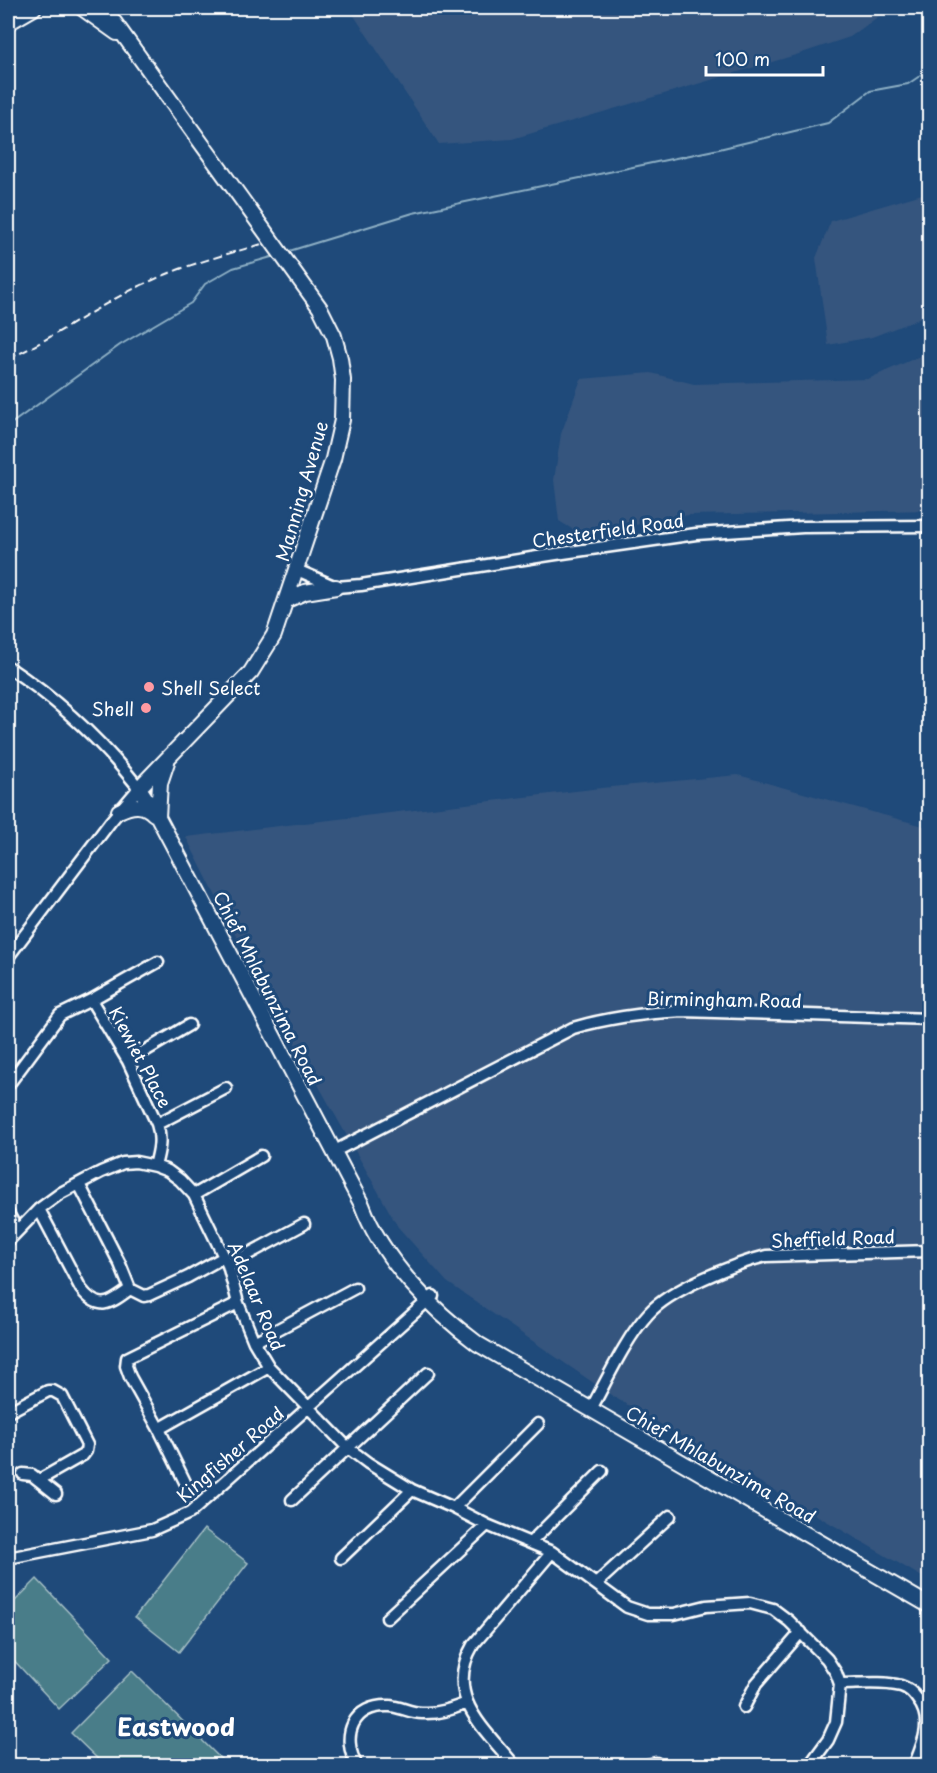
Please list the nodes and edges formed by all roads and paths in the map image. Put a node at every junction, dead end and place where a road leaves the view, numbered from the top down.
1 (82, 8) edge
2 (104, 8) edge
3 (35, 9) edge
4 (8, 23) edge
5 (131, 43) junction
6 (930, 526) edge
7 (297, 570) junction
8 (336, 587) junction
9 (287, 600) junction
10 (8, 667) edge
11 (172, 752) junction
12 (139, 788) junction
13 (119, 811) junction
14 (158, 817) junction
15 (8, 957) edge
16 (158, 962) dead end
17 (91, 1000) junction
18 (930, 1019) edge
19 (189, 1025) dead end
20 (128, 1061) junction
21 (8, 1085) edge
22 (226, 1088) dead end
23 (157, 1124) junction
24 (333, 1152) junction
25 (261, 1156) dead end
26 (155, 1166) junction
27 (79, 1184) junction
28 (194, 1195) junction
29 (39, 1209) junction
30 (8, 1213) edge
31 (304, 1224) dead end
32 (17, 1230) junction
33 (8, 1241) edge
34 (930, 1251) edge
35 (226, 1261) junction
36 (355, 1288) dead end
37 (130, 1289) junction
38 (431, 1298) junction
39 (238, 1303) junction
40 (254, 1342) junction
41 (269, 1367) junction
42 (428, 1373) dead end
43 (309, 1407) junction
44 (591, 1409) junction
45 (8, 1412) edge
46 (538, 1424) dead end
47 (159, 1429) junction
48 (348, 1448) junction
49 (603, 1471) dead end
50 (23, 1474) dead end
51 (39, 1480) junction
52 (185, 1482) dead end
53 (412, 1490) junction
54 (56, 1494) dead end
55 (292, 1500) dead end
56 (454, 1508) junction
57 (670, 1516) dead end
58 (487, 1525) junction
59 (531, 1542) junction
60 (552, 1552) junction
61 (8, 1558) edge
62 (341, 1558) dead end
63 (597, 1583) junction
64 (930, 1606) edge
65 (387, 1618) dead end
66 (801, 1632) junction
67 (840, 1684) junction
68 (466, 1702) junction
69 (744, 1707) dead end
70 (656, 1763) dead end
71 (357, 1766) edge
72 (515, 1766) edge
73 (644, 1766) edge
74 (809, 1766) edge
75 (914, 1766) edge

1 - 5 main road
2 - 5 main road, Manning Avenue
3 - 4 main road
5 - 7 main road, Manning Avenue
6 - 8 street, Chesterfield Road
7 - 8 street, Chesterfield Road
7 - 9 main road, Manning Avenue
8 - 9 main road
9 - 11 main road, Manning Avenue
10 - 12 street
11 - 12 main road, Manning Avenue
11 - 14 main road
12 - 13 street
12 - 14 main road, Chief Mhlabunzima Road
13 - 14 main road
13 - 15 street
14 - 24 main road, Chief Mhlabunzima Road
16 - 17 street
17 - 20 street, Kiewiet Place
17 - 21 street
18 - 24 street, Birmingham Road
19 - 20 street
20 - 23 street, Kiewiet Place
22 - 23 street
23 - 26 street, Kiewiet Place
24 - 38 main road, Chief Mhlabunzima Road
25 - 28 street
26 - 27 street, Adelaar Road
26 - 28 street, Adelaar Road
27 - 29 street, Adelaar Road
27 - 37 street
28 - 35 street, Adelaar Road
29 - 32 street, Adelaar Road
29 - 37 street
30 - 32 street
31 - 35 street
32 - 33 street, Adelaar Road
34 - 44 street, Sheffield Road
35 - 37 street
35 - 39 street, Adelaar Road
36 - 40 street
38 - 43 street, Kingfisher Road
38 - 44 main road, Chief Mhlabunzima Road
39 - 40 street, Adelaar Road
39 - 47 street
40 - 41 street, Adelaar Road
41 - 43 street, Adelaar Road
41 - 47 street
42 - 48 street
43 - 48 street, Adelaar Road
43 - 61 street, Kingfisher Road
44 - 64 main road, Chief Mhlabunzima Road
45 - 51 street
46 - 56 street
47 - 52 street
48 - 53 street, Adelaar Road
48 - 55 street
49 - 59 street
50 - 51 street
51 - 54 street
53 - 56 street, Adelaar Road
53 - 62 street
56 - 58 street, Adelaar Road
57 - 63 street
58 - 59 street, Adelaar Road
58 - 65 street
59 - 60 street, Adelaar Road
60 - 63 street, Adelaar Road
60 - 68 street
63 - 66 street, Adelaar Road
66 - 67 street, Adelaar Road
66 - 69 street
67 - 74 street
67 - 75 street
68 - 71 street
68 - 72 street
70 - 73 street

